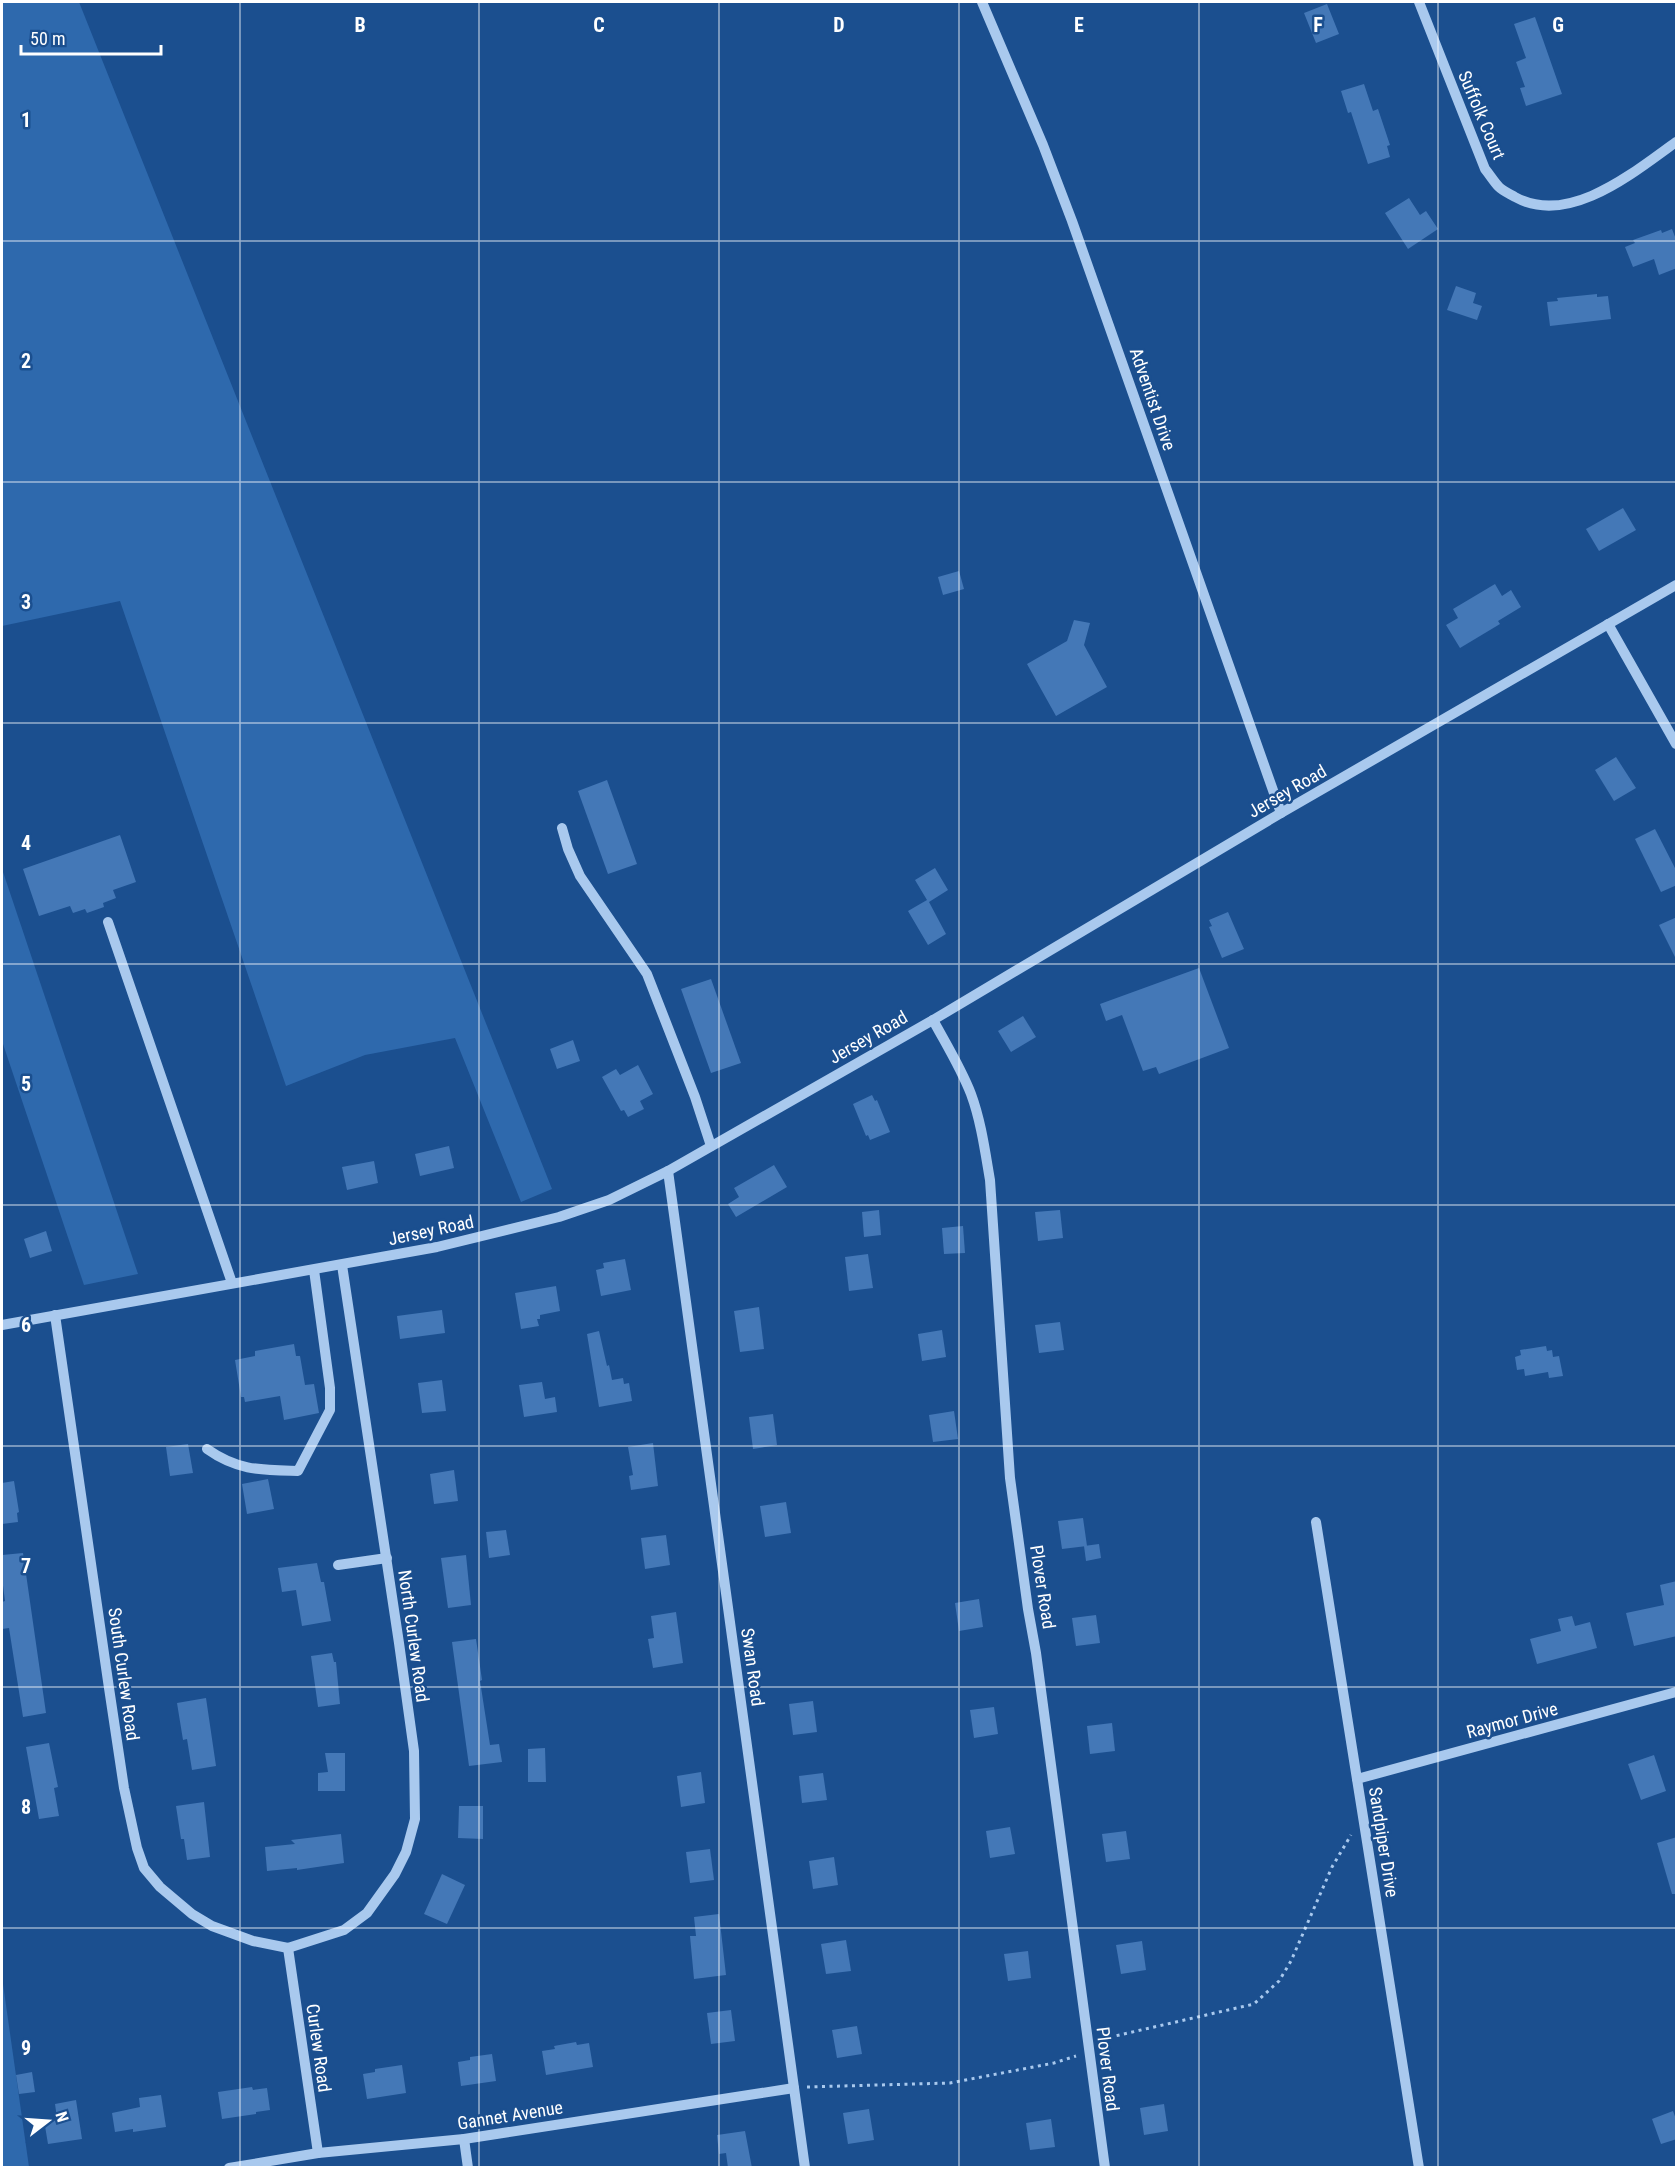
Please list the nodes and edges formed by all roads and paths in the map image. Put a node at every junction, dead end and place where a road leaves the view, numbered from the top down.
1 (982, 2) edge
2 (1419, 2) edge
3 (1677, 142) edge
4 (1677, 585) edge
5 (1608, 624) junction
6 (1677, 744) edge
7 (1281, 813) junction
8 (562, 828) dead end
9 (108, 922) dead end
10 (933, 1020) junction
11 (711, 1146) junction
12 (668, 1171) junction
13 (342, 1265) junction
14 (314, 1270) junction
15 (232, 1283) junction
16 (55, 1315) junction
17 (2, 1325) edge
18 (207, 1449) dead end
19 (1316, 1522) dead end
20 (387, 1558) junction
21 (338, 1565) dead end
22 (1677, 1692) edge
23 (1357, 1779) junction
24 (1362, 1816) junction
25 (288, 1948) junction
26 (1089, 2047) junction
27 (794, 2088) junction
28 (464, 2139) junction
29 (318, 2153) junction
30 (229, 2168) edge
31 (468, 2168) edge
32 (805, 2168) edge
33 (1105, 2168) edge
34 (1419, 2168) edge

1 - 7 street, Adventist Drive
2 - 3 street, Suffolk Court
4 - 5 street, Jersey Road
5 - 6 street
5 - 7 street, Jersey Road
7 - 10 street, Jersey Road
8 - 11 street
9 - 15 street
10 - 11 street, Jersey Road
10 - 26 street, Plover Road
11 - 12 street, Jersey Road
12 - 13 street, Jersey Road
12 - 27 street, Swan Road
13 - 14 street, Jersey Road
13 - 20 street, North Curlew Road
14 - 15 street, Jersey Road
14 - 18 street
15 - 16 street, Jersey Road
16 - 17 street, Jersey Road
16 - 25 street, South Curlew Road
19 - 23 street, Sandpiper Drive
20 - 21 street
20 - 25 street, North Curlew Road
22 - 23 street, Raymor Drive
23 - 24 street, Sandpiper Drive
24 - 26 path
24 - 34 street, Sandpiper Drive
25 - 29 street, Curlew Road
26 - 27 path
26 - 33 street, Plover Road
27 - 28 street, Gannet Avenue
27 - 32 street, Swan Road
28 - 29 street, Gannet Avenue
28 - 31 street
29 - 30 street, Gannet Avenue

